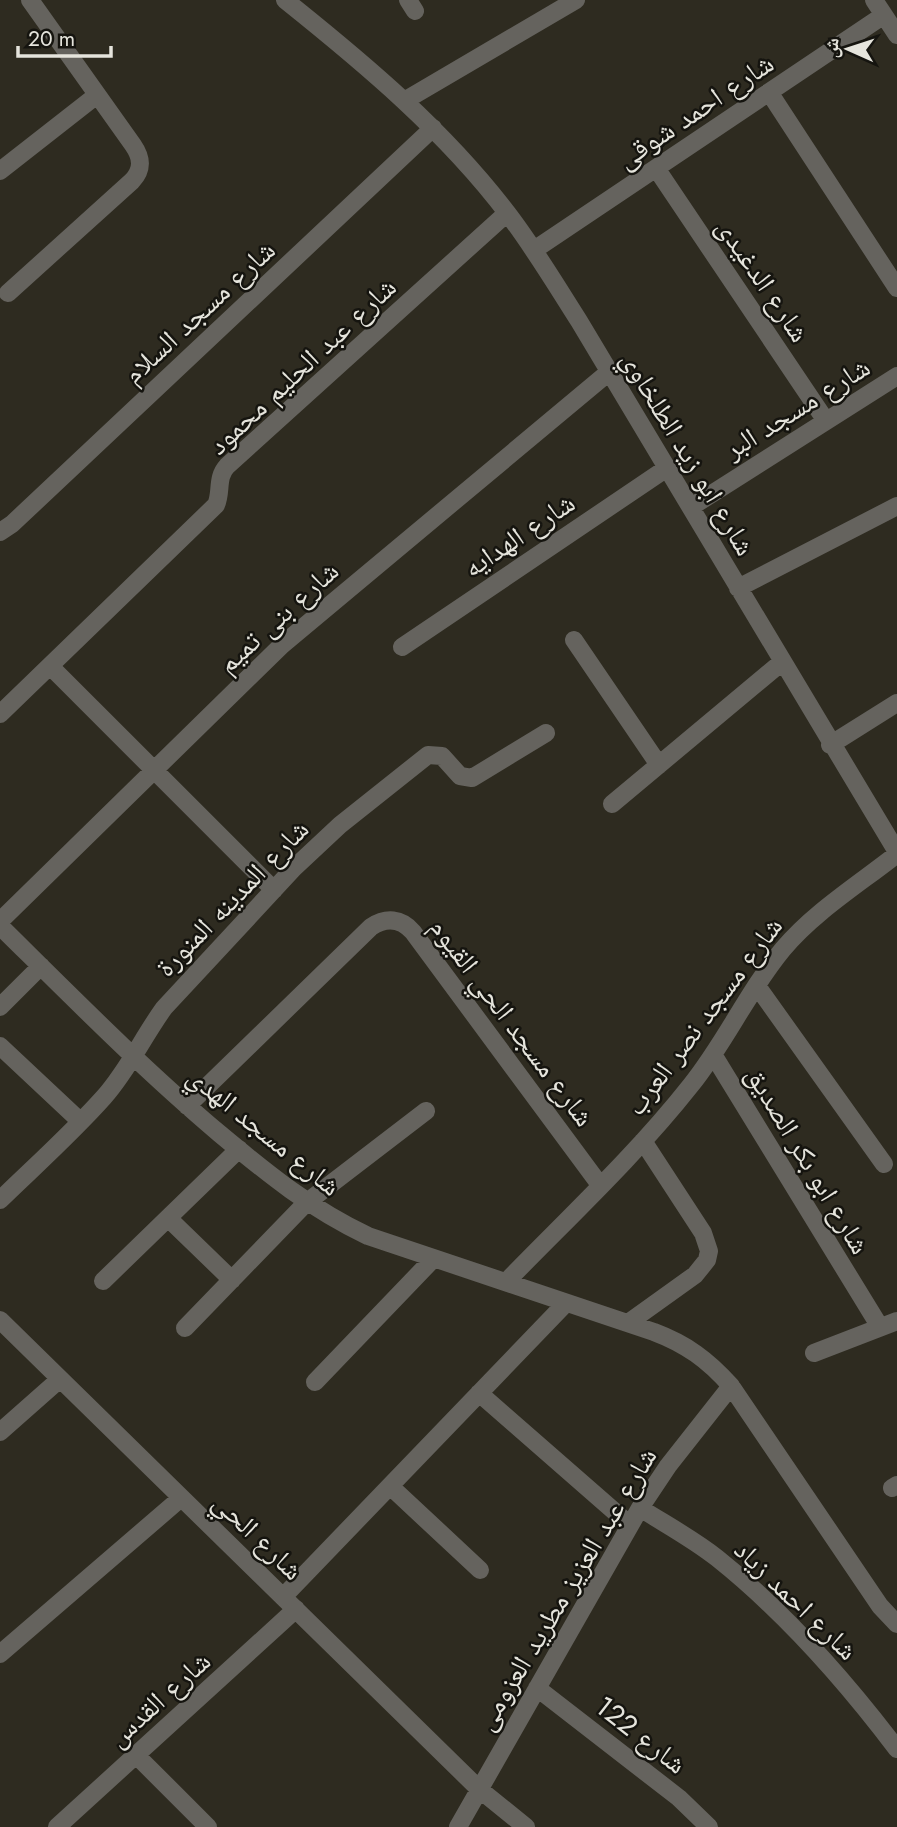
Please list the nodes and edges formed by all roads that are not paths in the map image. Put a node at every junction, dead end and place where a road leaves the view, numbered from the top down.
1 (30, 0) edge
2 (285, 0) edge
3 (576, 0) edge
4 (879, 8) edge
5 (897, 34) edge
6 (769, 93) junction
7 (97, 95) junction
8 (404, 102) junction
9 (433, 128) junction
10 (656, 168) junction
11 (0, 171) edge
12 (507, 214) junction
13 (534, 250) junction
14 (897, 288) edge
15 (8, 293) dead end
16 (610, 372) junction
17 (897, 376) edge
18 (826, 421) junction
19 (667, 468) junction
20 (897, 506) edge
21 (691, 507) junction
22 (0, 532) edge
23 (738, 588) junction
24 (574, 640) dead end
25 (402, 647) dead end
26 (782, 662) junction
27 (50, 666) junction
28 (897, 703) edge
29 (0, 715) edge
30 (546, 733) dead end
31 (831, 745) junction
32 (659, 765) junction
33 (153, 769) junction
34 (612, 804) dead end
35 (897, 853) edge
36 (274, 890) junction
37 (0, 923) edge
38 (41, 966) junction
39 (757, 986) junction
40 (0, 1007) edge
41 (0, 1046) edge
42 (133, 1056) junction
43 (714, 1056) junction
44 (187, 1106) junction
45 (426, 1111) dead end
46 (80, 1121) junction
47 (643, 1141) junction
48 (239, 1149) junction
49 (884, 1164) dead end
50 (600, 1185) junction
51 (0, 1199) edge
52 (306, 1203) junction
53 (167, 1218) junction
54 (435, 1258) junction
55 (232, 1280) junction
56 (103, 1281) dead end
57 (506, 1282) junction
58 (566, 1303) junction
59 (0, 1320) edge
60 (897, 1321) edge
61 (628, 1323) junction
62 (880, 1327) junction
63 (185, 1328) dead end
64 (814, 1353) dead end
65 (60, 1379) junction
66 (316, 1382) dead end
67 (731, 1386) junction
68 (479, 1393) junction
69 (0, 1432) edge
70 (390, 1486) junction
71 (181, 1498) junction
72 (640, 1507) junction
73 (631, 1525) junction
74 (480, 1570) dead end
75 (290, 1603) junction
76 (897, 1625) edge
77 (0, 1654) edge
78 (537, 1688) junction
79 (897, 1749) edge
80 (136, 1755) junction
81 (479, 1789) junction
82 (59, 1826) edge
83 (208, 1827) edge
84 (458, 1827) edge
85 (526, 1827) edge
86 (709, 1827) edge

1 - 7 street
2 - 8 street, شارع ابو زيد الطلخاوي
3 - 8 street
4 - 5 street
4 - 6 street, شارع احمد شوقى
6 - 10 street, شارع احمد شوقى
6 - 14 street
7 - 11 street
7 - 15 street
8 - 9 street, شارع ابو زيد الطلخاوي
9 - 12 street, شارع ابو زيد الطلخاوي
9 - 22 street, شارع مسجد السلام
10 - 13 street, شارع احمد شوقى
10 - 18 street, شارع الدغيدى
12 - 13 street, شارع ابو زيد الطلخاوي
12 - 27 street, شارع عبد الحليم محمود
13 - 16 street, شارع ابو زيد الطلخاوي
16 - 19 street, شارع ابو زيد الطلخاوي
16 - 33 street, شارع بنى تميم
17 - 18 street, شارع مسجد البر
18 - 21 street, شارع مسجد البر
19 - 21 street, شارع ابو زيد الطلخاوي
19 - 25 street, شارع الهدايه
20 - 23 street
21 - 23 street, شارع ابو زيد الطلخاوي
23 - 26 street, شارع ابو زيد الطلخاوي
24 - 32 street
26 - 31 street, شارع ابو زيد الطلخاوي
26 - 32 street
27 - 29 street, شارع عبد الحليم محمود
27 - 33 street
28 - 31 street
30 - 36 street, شارع المدينه المنورة
31 - 35 street, شارع ابو زيد الطلخاوي
32 - 34 street
33 - 36 street
33 - 37 street, شارع بنى تميم
35 - 39 street, شارع مسجد نصر العرب
36 - 42 street, شارع المدينه المنورة
37 - 38 street, شارع مسجد الهدي
38 - 40 street
38 - 42 street, شارع مسجد الهدي
39 - 43 street, شارع مسجد نصر العرب
39 - 49 street
41 - 46 street
42 - 44 street, شارع مسجد الهدي
42 - 46 street, شارع المدينه المنورة
43 - 47 street, شارع مسجد نصر العرب
43 - 62 street, شارع ابو بكر الصديق
44 - 48 street, شارع مسجد الهدي
44 - 50 street, شارع مسجد الحي القيوم
45 - 52 street
46 - 51 street, شارع المدينه المنورة
47 - 50 street, شارع مسجد نصر العرب
47 - 61 street
48 - 52 street, شارع مسجد الهدي
48 - 53 street
50 - 57 street, شارع مسجد نصر العرب
52 - 54 street, شارع مسجد الهدي
52 - 55 street
53 - 55 street
53 - 56 street
54 - 57 street, شارع مسجد الهدي
54 - 66 street
55 - 63 street
57 - 58 street, شارع مسجد الهدي
58 - 61 street, شارع مسجد الهدي
58 - 68 street, شارع القدس
59 - 65 street, شارع الحي
60 - 62 street
61 - 67 street, شارع مسجد الهدي
62 - 64 street
65 - 69 street
65 - 71 street, شارع الحي
67 - 72 street, شارع عبد العزيز مطريد العزومى
67 - 76 street, شارع مسجد الهدي
68 - 70 street, شارع القدس
68 - 73 street
70 - 74 street
70 - 75 street, شارع القدس
71 - 75 street, شارع الحي
71 - 77 street
72 - 73 street, شارع عبد العزيز مطريد العزومى
72 - 79 street, شارع احمد زياد
73 - 78 street, شارع عبد العزيز مطريد العزومى
75 - 80 street, شارع القدس
75 - 81 street, شارع الحي
78 - 81 street, شارع عبد العزيز مطريد العزومى
78 - 86 street, شارع 122
80 - 82 street, شارع القدس
80 - 83 street
81 - 84 street, شارع عبد العزيز مطريد العزومى
81 - 85 street, شارع الحي

